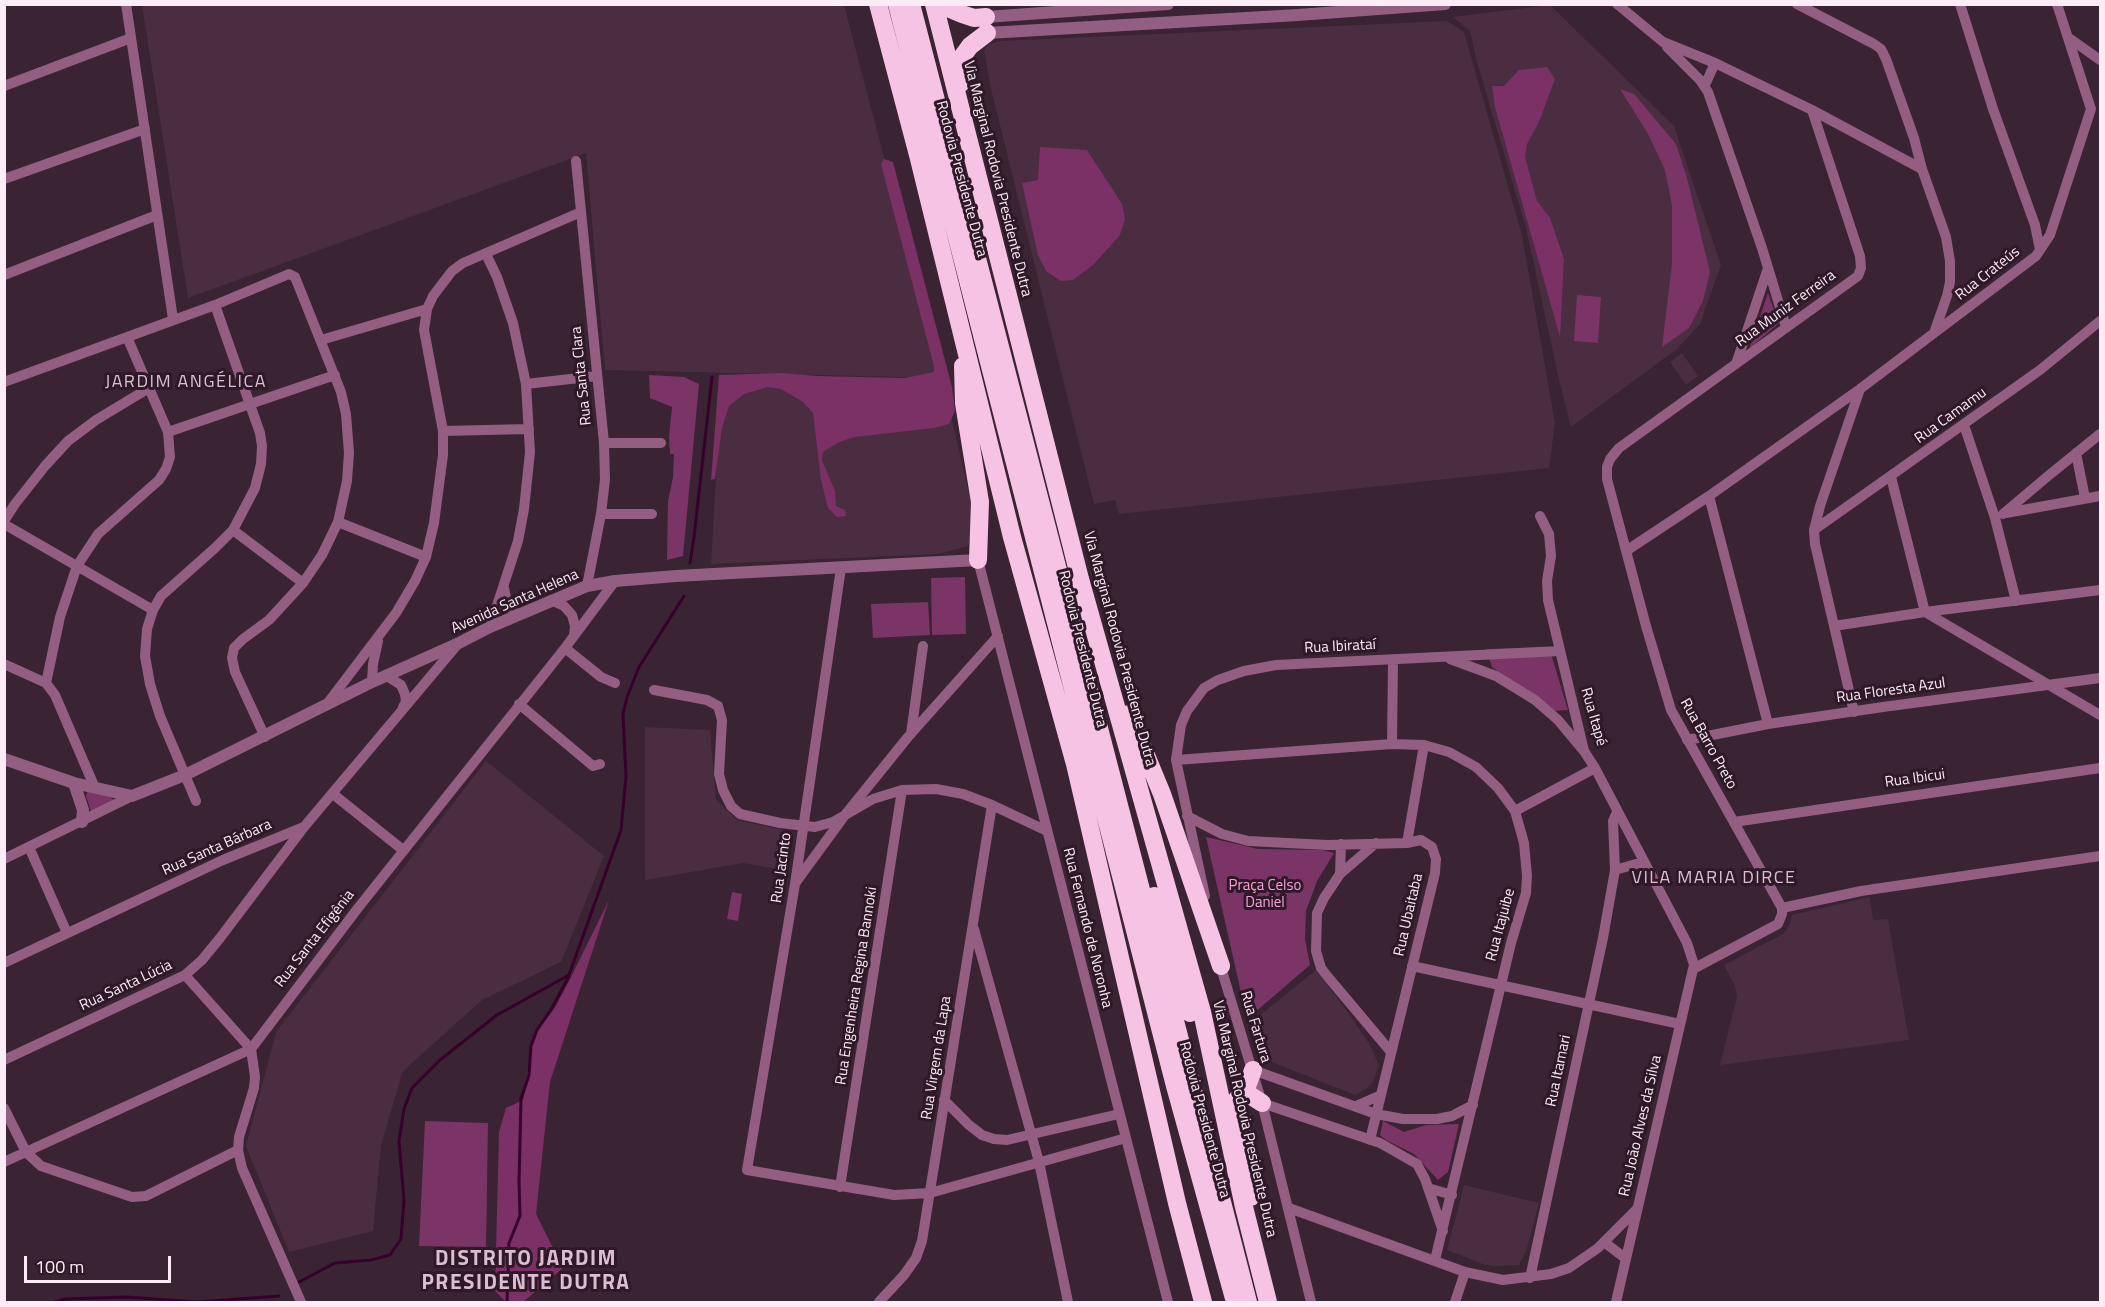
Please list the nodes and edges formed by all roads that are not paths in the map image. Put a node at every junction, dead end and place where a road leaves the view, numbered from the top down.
1 (126, 4) edge
2 (878, 4) edge
3 (897, 4) edge
4 (911, 4) edge
5 (934, 4) edge
6 (945, 4) edge
7 (1168, 4) edge
8 (1445, 4) edge
9 (1617, 4) edge
10 (1797, 4) edge
11 (1960, 4) edge
12 (2057, 4) edge
13 (986, 25) junction
14 (131, 38) junction
15 (2069, 38) junction
16 (1663, 42) junction
17 (2100, 60) edge
18 (1715, 63) junction
19 (1705, 85) junction
20 (4, 86) edge
21 (2095, 98) edge
22 (1812, 110) junction
23 (145, 129) junction
24 (576, 161) dead end
25 (976, 167) junction
26 (1922, 170) junction
27 (4, 179) edge
28 (581, 212) junction
29 (157, 215) junction
30 (2035, 225) junction
31 (2050, 235) junction
32 (2040, 250) junction
33 (486, 254) junction
34 (1768, 268) junction
35 (4, 275) edge
36 (1947, 296) junction
37 (215, 305) junction
38 (426, 309) junction
39 (1959, 315) junction
40 (173, 320) junction
41 (2100, 321) edge
42 (1786, 327) junction
43 (1934, 334) junction
44 (127, 337) junction
45 (963, 337) junction
46 (321, 340) junction
47 (1736, 364) junction
48 (335, 375) junction
49 (597, 376) junction
50 (4, 382) edge
51 (526, 384) junction
52 (149, 388) junction
53 (1860, 389) junction
54 (251, 404) junction
55 (1828, 411) junction
56 (1851, 415) junction
57 (1964, 425) junction
58 (529, 429) junction
59 (443, 431) junction
60 (168, 432) junction
61 (2100, 434) edge
62 (604, 443) junction
63 (661, 443) dead end
64 (2076, 453) junction
65 (1891, 477) junction
66 (1607, 479) joint
67 (1708, 496) junction
68 (2100, 496) edge
69 (2085, 498) junction
70 (652, 513) dead end
71 (601, 514) junction
72 (1539, 516) dead end
73 (1999, 516) junction
74 (4, 522) edge
75 (338, 522) junction
76 (233, 530) junction
77 (1814, 530) junction
78 (1626, 551) junction
79 (426, 557) junction
80 (978, 560) junction
81 (77, 566) junction
82 (841, 568) junction
83 (1080, 579) junction
84 (615, 581) junction
85 (303, 583) junction
86 (504, 584) junction
87 (587, 586) junction
88 (2100, 590) edge
89 (551, 600) junction
90 (2016, 600) junction
91 (153, 610) junction
92 (1925, 612) junction
93 (519, 614) junction
94 (1834, 626) junction
95 (490, 627) junction
96 (574, 636) junction
97 (998, 636) junction
98 (379, 638) junction
99 (457, 644) junction
100 (923, 646) dead end
101 (565, 648) junction
102 (1560, 651) junction
103 (1444, 657) junction
104 (1393, 660) junction
105 (4, 664) edge
106 (387, 676) junction
107 (2100, 678) edge
108 (372, 682) junction
109 (46, 683) junction
110 (615, 683) dead end
111 (2047, 686) junction
112 (654, 690) dead end
113 (519, 704) junction
114 (325, 706) junction
115 (402, 710) junction
116 (1854, 712) junction
117 (2100, 716) edge
118 (1768, 724) junction
119 (910, 735) junction
120 (265, 736) junction
121 (1687, 740) junction
122 (1392, 744) junction
123 (1424, 745) junction
124 (1584, 751) junction
125 (4, 759) edge
126 (1176, 760) junction
127 (600, 764) dead end
128 (1595, 768) junction
129 (2100, 768) edge
130 (185, 775) junction
131 (74, 783) junction
132 (95, 788) junction
133 (902, 790) junction
134 (333, 794) junction
135 (132, 796) junction
136 (196, 801) dead end
137 (992, 805) junction
138 (1120, 809) junction
139 (1515, 811) junction
140 (1617, 812) junction
141 (845, 815) junction
142 (1187, 816) junction
143 (82, 822) junction
144 (1734, 822) junction
145 (304, 827) junction
146 (803, 827) junction
147 (1047, 831) junction
148 (1376, 843) junction
149 (1407, 843) junction
150 (1341, 844) junction
151 (29, 847) junction
152 (403, 850) junction
153 (2100, 856) edge
154 (4, 859) edge
155 (1644, 863) junction
156 (1615, 870) junction
157 (1340, 874) junction
158 (795, 884) junction
159 (1782, 908) junction
160 (973, 926) junction
161 (67, 933) junction
162 (4, 963) edge
163 (1221, 966) junction
164 (1412, 966) junction
165 (1700, 966) junction
166 (185, 975) junction
167 (1501, 986) junction
168 (1589, 1005) junction
169 (1680, 1024) junction
170 (251, 1049) junction
171 (1391, 1052) junction
172 (4, 1060) edge
173 (1252, 1070) junction
174 (1220, 1090) junction
175 (1245, 1092) junction
176 (1381, 1095) junction
177 (944, 1100) junction
178 (1262, 1103) junction
179 (1473, 1105) junction
180 (1356, 1106) junction
181 (4, 1108) edge
182 (1119, 1114) junction
183 (1376, 1114) junction
184 (1031, 1134) junction
185 (1126, 1138) junction
186 (1370, 1140) junction
187 (238, 1150) junction
188 (26, 1152) junction
189 (4, 1162) edge
190 (1039, 1162) junction
191 (840, 1187) junction
192 (1428, 1188) junction
193 (930, 1193) junction
194 (1452, 1195) junction
195 (1177, 1203) junction
196 (1289, 1208) junction
197 (1637, 1209) junction
198 (1443, 1231) junction
199 (1252, 1237) junction
200 (1604, 1242) junction
201 (1625, 1258) junction
202 (1436, 1260) junction
203 (1465, 1272) junction
204 (1530, 1278) junction
205 (301, 1302) edge
206 (879, 1302) edge
207 (1068, 1302) edge
208 (1168, 1302) edge
209 (1191, 1302) edge
210 (1203, 1302) edge
211 (1235, 1302) edge
212 (1248, 1302) edge
213 (1268, 1302) edge
214 (1311, 1302) edge
215 (1455, 1302) edge
216 (1616, 1302) edge

1 - 14 street
2 - 45 highway
3 - 211 highway, Rodovia Presidente Dutra
4 - 138 highway, Rodovia Presidente Dutra
5 - 25 highway, Via Marginal Rodovia Presidente Dutra
6 - 13 highway
7 - 13 street
8 - 13 street
9 - 16 street
10 - 26 street
11 - 30 street
12 - 15 street, Rua Crateús
13 - 25 highway
14 - 20 street
14 - 23 street
15 - 17 street
15 - 21 street, Rua Crateús
16 - 18 street
16 - 19 street
18 - 19 street
18 - 22 street
19 - 34 street
21 - 31 street, Rua Crateús
22 - 26 street
22 - 42 street, Rua Muniz Ferreira
23 - 27 street
23 - 29 street
24 - 28 street, Rua Santa Clara
25 - 83 highway, Via Marginal Rodovia Presidente Dutra
26 - 36 street
28 - 33 street
28 - 49 street, Rua Santa Clara
29 - 35 street
29 - 40 street
30 - 31 street
30 - 32 street
31 - 32 street, Rua Crateús
32 - 39 street, Rua Crateús
33 - 38 street
33 - 51 street
34 - 42 street
34 - 47 street
36 - 39 street
36 - 43 street
37 - 40 street
37 - 46 street
37 - 54 street
38 - 46 street
38 - 59 street
39 - 43 street, Rua Crateús
40 - 44 street
41 - 57 street, Rua Camamu
42 - 47 street, Rua Muniz Ferreira
43 - 53 street, Rua Crateús
44 - 50 street
44 - 52 street
45 - 80 highway
45 - 195 highway
46 - 48 street
47 - 66 street, Rua Muniz Ferreira
48 - 54 street
48 - 75 street
49 - 51 street
49 - 62 street, Rua Santa Clara
51 - 58 street
52 - 60 street
52 - 74 street
53 - 55 street, Rua Crateús
53 - 56 street
54 - 60 street
54 - 76 street
55 - 56 street
55 - 67 street, Rua Crateús
56 - 77 street
57 - 65 street, Rua Camamu
57 - 73 street
58 - 59 street
58 - 86 street
59 - 79 street
60 - 81 street
61 - 64 street
62 - 63 street
62 - 71 street, Rua Santa Clara
64 - 69 street
64 - 73 street
65 - 77 street, Rua Camamu
65 - 92 street
66 - 78 street, Rua Barro Preto
67 - 78 street, Rua Crateús
67 - 118 street
68 - 69 street
69 - 73 street
70 - 71 street
71 - 87 street, Rua Santa Clara
72 - 102 street, Rua Itapé
73 - 90 street
74 - 81 street
75 - 79 street
75 - 85 street
76 - 85 street
76 - 91 street
77 - 94 street
78 - 121 street, Rua Barro Preto
79 - 98 street
80 - 82 street, Avenida Santa Helena
80 - 97 street, Rua Fernando de Noronha
81 - 91 street
81 - 109 street
82 - 84 street, Avenida Santa Helena
82 - 146 street, Rua Jacinto
83 - 163 highway
83 - 174 highway, Via Marginal Rodovia Presidente Dutra
84 - 87 street, Avenida Santa Helena
84 - 96 street, Rua Santa Efigênia
85 - 120 street
86 - 93 street
86 - 95 street
87 - 89 street, Avenida Santa Helena
88 - 90 street
89 - 93 street, Avenida Santa Helena
89 - 96 street
90 - 92 street
91 - 130 street
92 - 94 street
92 - 111 street
93 - 95 street, Avenida Santa Helena
94 - 116 street
95 - 99 street, Avenida Santa Helena
96 - 101 street, Rua Santa Efigênia
97 - 119 street
97 - 147 street, Rua Fernando de Noronha
98 - 108 street
98 - 114 street
99 - 106 street, Avenida Santa Helena
99 - 115 street, Rua Santa Bárbara
100 - 119 street
101 - 110 street
101 - 113 street, Rua Santa Efigênia
102 - 103 street, Rua Ibirataí
102 - 124 street, Rua Itapé
103 - 104 street, Rua Ibirataí
103 - 124 street
104 - 122 street
104 - 126 street, Rua Ibirataí
105 - 109 street
106 - 108 street, Avenida Santa Helena
106 - 115 street
107 - 111 street, Rua Floresta Azul
108 - 114 street, Avenida Santa Helena
109 - 132 street
111 - 116 street, Rua Floresta Azul
111 - 117 street
112 - 146 street
113 - 127 street
113 - 152 street, Rua Santa Efigênia
114 - 120 street, Avenida Santa Helena
115 - 134 street, Rua Santa Bárbara
116 - 118 street, Rua Floresta Azul
118 - 121 street, Rua Floresta Azul
119 - 141 street
120 - 130 street, Avenida Santa Helena
121 - 144 street, Rua Barro Preto
122 - 123 street, Rua Itajuibe
122 - 126 street, Rua Itajuibe
123 - 139 street, Rua Itajuibe
123 - 149 street
124 - 128 street, Rua Itapé
125 - 131 street
126 - 142 street, Rua Fartura
128 - 139 street
128 - 140 street, Rua Itapé
129 - 144 street, Rua Ibicui
130 - 135 street, Avenida Santa Helena
130 - 136 street
131 - 132 street
131 - 143 street
132 - 135 street
133 - 137 street
133 - 141 street
133 - 191 street, Rua Engenheira Regina Bannoki
134 - 145 street, Rua Santa Bárbara
134 - 152 street
135 - 143 street
137 - 147 street
137 - 160 street, Rua Virgem da Lapa
138 - 174 highway
138 - 212 highway, Rodovia Presidente Dutra
139 - 167 street, Rua Itajuibe
140 - 155 street, Rua Itapé
140 - 156 street, Rua Itamari
141 - 146 street
141 - 158 street
142 - 150 street, Rua Ubaitaba
142 - 163 street, Rua Fartura
143 - 151 street
144 - 159 street, Rua Barro Preto
145 - 161 street, Rua Santa Bárbara
145 - 166 street, Rua Santa Lúcia
146 - 158 street, Rua Jacinto
147 - 182 street, Rua Fernando de Noronha
148 - 149 street, Rua Ubaitaba
148 - 150 street, Rua Ubaitaba
148 - 157 street
149 - 164 street, Rua Ubaitaba
150 - 157 street
151 - 154 street
151 - 161 street
152 - 170 street, Rua Santa Efigênia
153 - 159 street
155 - 156 street
155 - 165 street, Rua Itapé
156 - 168 street, Rua Itamari
157 - 171 street
158 - 191 street, Rua Jacinto
159 - 165 street
160 - 177 street, Rua Virgem da Lapa
160 - 184 street
161 - 162 street, Rua Santa Bárbara
163 - 173 street, Rua Fartura
164 - 167 street
164 - 171 street, Rua Ubaitaba
165 - 169 street, Rua João Alves da Silva
166 - 170 street
166 - 172 street, Rua Santa Lúcia
167 - 168 street
167 - 179 street, Rua Itajuibe
168 - 169 street
168 - 204 street, Rua Itamari
169 - 197 street, Rua João Alves da Silva
170 - 187 street
170 - 188 street
171 - 176 street, Rua Ubaitaba
173 - 175 highway
173 - 178 street, Rua Fartura
173 - 180 street
174 - 199 highway, Via Marginal Rodovia Presidente Dutra
175 - 178 highway
175 - 199 highway
176 - 180 street
176 - 183 street, Rua Ubaitaba
177 - 184 street
177 - 193 street, Rua Virgem da Lapa
178 - 186 street
178 - 196 street, Rua Fartura
179 - 183 street
179 - 194 street, Rua Itajuibe
180 - 183 street
181 - 188 street
182 - 184 street
182 - 185 street, Rua Fernando de Noronha
183 - 186 street, Rua Ubaitaba
184 - 190 street
185 - 190 street
185 - 208 street, Rua Fernando de Noronha
186 - 192 street
187 - 188 street
187 - 205 street
188 - 189 street
190 - 193 street
190 - 207 street
191 - 193 street
192 - 194 street
192 - 198 street
193 - 206 street, Rua Virgem da Lapa
194 - 198 street, Rua Itajuibe
195 - 209 highway
195 - 210 highway
196 - 202 street
196 - 214 street, Rua Fartura
197 - 200 street
197 - 201 street, Rua João Alves da Silva
198 - 202 street, Rua Itajuibe
199 - 213 highway, Via Marginal Rodovia Presidente Dutra
200 - 201 street
200 - 204 street
201 - 216 street, Rua João Alves da Silva
202 - 203 street
203 - 204 street
203 - 215 street

